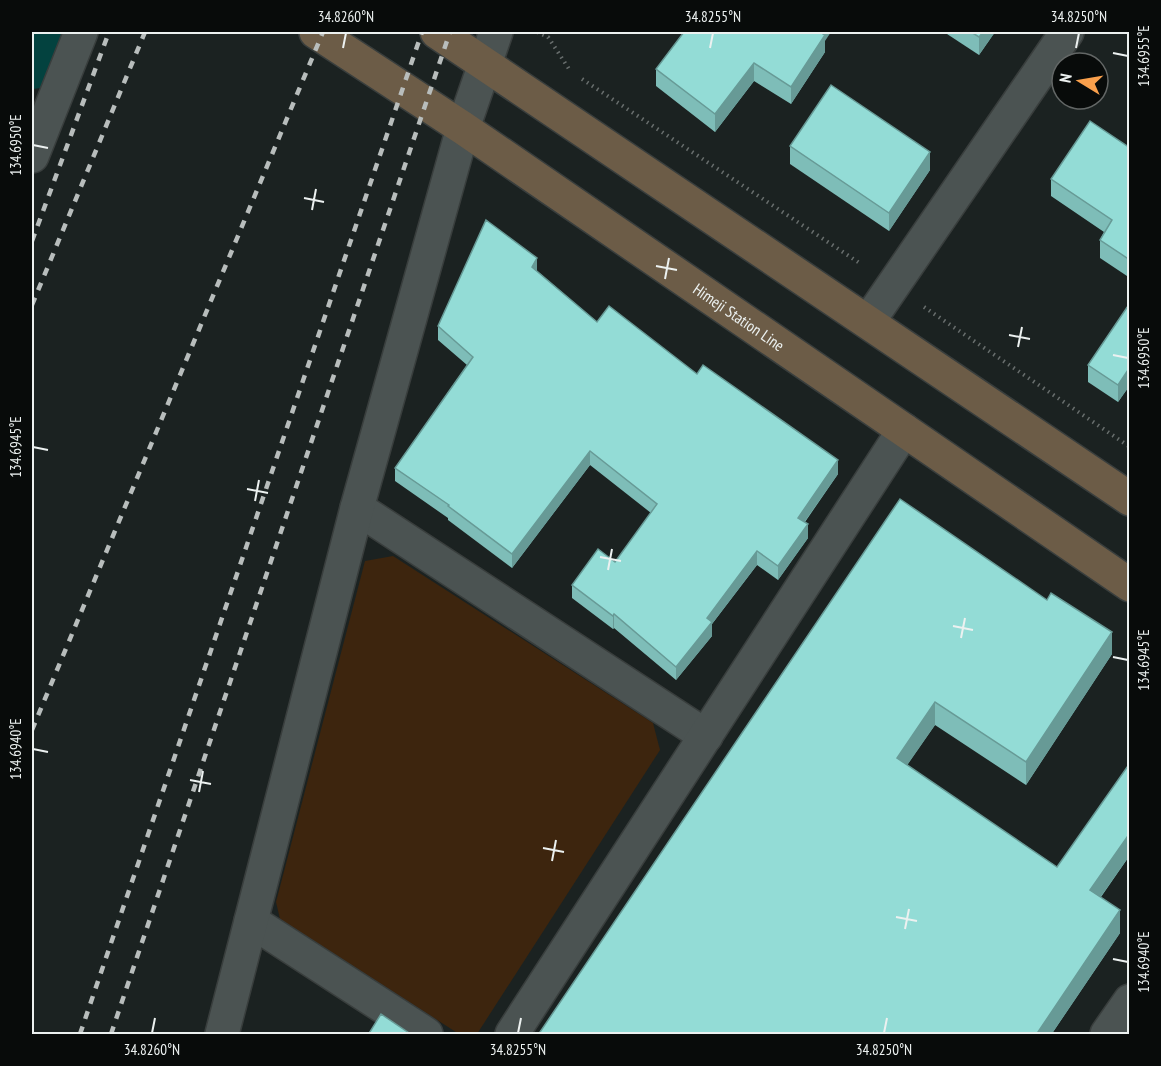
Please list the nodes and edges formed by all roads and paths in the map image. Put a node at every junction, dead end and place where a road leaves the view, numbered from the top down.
1 (81, 32) edge
2 (316, 32) edge
3 (437, 32) edge
4 (496, 32) edge
5 (537, 32) edge
6 (1067, 32) edge
7 (485, 63) junction
8 (463, 128) junction
9 (32, 156) edge
10 (893, 286) junction
11 (868, 322) junction
12 (904, 430) junction
13 (1130, 447) edge
14 (1130, 499) edge
15 (357, 508) junction
16 (1130, 585) edge
17 (706, 736) junction
18 (251, 921) junction
19 (1130, 1001) edge
20 (222, 1035) edge
21 (426, 1035) edge
22 (512, 1035) edge
23 (1107, 1035) edge

1 - 9 street
2 - 8 main road, Himeji Station Line
3 - 7 main road
4 - 7 street
5 - 10 path
6 - 10 street
7 - 8 street
7 - 11 main road
8 - 12 main road, Himeji Station Line
8 - 15 street
10 - 11 street
10 - 13 path
11 - 14 main road
12 - 16 main road, Himeji Station Line
12 - 17 street
15 - 17 street
15 - 18 street
17 - 22 street
18 - 20 street
18 - 21 street
19 - 23 street

